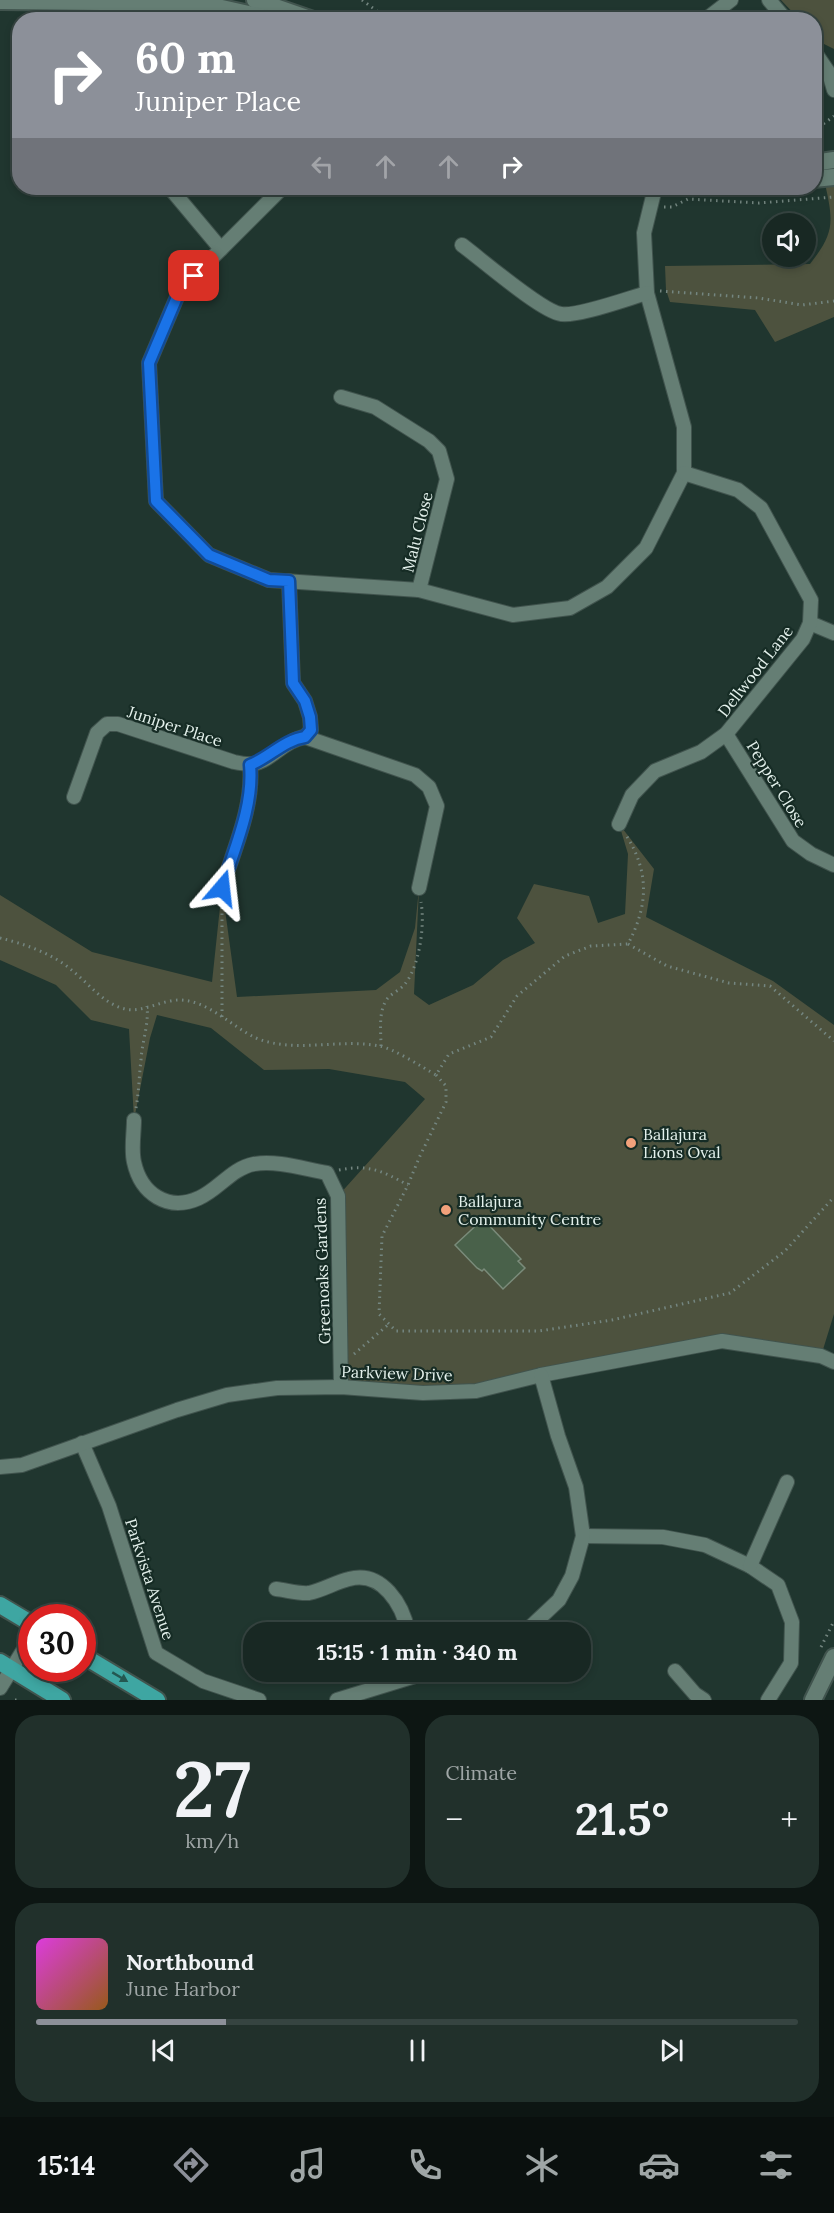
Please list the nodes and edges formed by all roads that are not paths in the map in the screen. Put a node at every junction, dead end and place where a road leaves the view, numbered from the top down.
1 (255, 0) edge
2 (731, 0) edge
3 (769, 0) edge
4 (0, 1) edge
5 (240, 12) edge
6 (290, 12) edge
7 (715, 12) edge
8 (779, 12) edge
9 (831, 71) edge
10 (834, 90) edge
11 (176, 195) edge
12 (275, 195) edge
13 (653, 195) edge
14 (462, 245) dead end
15 (221, 249) junction
16 (647, 293) junction
17 (341, 397) dead end
18 (684, 473) junction
19 (289, 581) junction
20 (419, 590) junction
21 (810, 623) junction
22 (834, 633) edge
23 (726, 734) junction
24 (305, 737) junction
25 (250, 765) junction
26 (74, 797) dead end
27 (619, 824) road end
28 (834, 865) edge
29 (222, 888) road end
30 (419, 888) road end
31 (134, 1120) road end
32 (834, 1362) edge
33 (541, 1375) junction
34 (341, 1387) junction
35 (82, 1443) junction
36 (0, 1467) edge
37 (787, 1482) dead end
38 (583, 1536) junction
39 (750, 1566) junction
40 (276, 1589) dead end
41 (0, 1605) edge
42 (18, 1616) edge
43 (406, 1622) edge
44 (536, 1622) edge
45 (18, 1651) edge
46 (834, 1657) edge
47 (96, 1664) edge
48 (5, 1665) edge
49 (675, 1671) dead end
50 (391, 1682) edge
51 (0, 1688) edge
52 (62, 1700) edge
53 (156, 1700) edge
54 (259, 1700) edge
55 (337, 1700) edge
56 (704, 1700) edge
57 (768, 1700) edge
58 (813, 1700) edge

1 - 6 main road
2 - 7 street
3 - 8 street
4 - 5 main road
9 - 10 street
11 - 15 street
12 - 15 street
13 - 16 street
14 - 16 street
15 - 19 street
16 - 18 street
17 - 20 street, Malu Close
18 - 20 street
18 - 21 street, Dellwood Lane
19 - 20 street
19 - 24 street
21 - 22 street
21 - 23 street, Dellwood Lane
23 - 27 street, Dellwood Lane
23 - 28 street, Pepper Close
24 - 25 street
24 - 30 street
25 - 26 street, Juniper Place
25 - 29 street
31 - 34 street, Greenoaks Gardens
32 - 33 street, Parkview Drive
33 - 34 street, Parkview Drive
33 - 38 street
34 - 35 street, Parkview Drive
35 - 36 street, Parkview Drive
35 - 54 street, Parkvista Avenue
37 - 39 street
38 - 39 street
38 - 44 street
39 - 57 street
40 - 43 street
41 - 42 main road
45 - 48 street
46 - 58 main road
47 -> 53 main road
48 - 51 street
48 - 52 main road
49 - 56 street
50 - 55 street

